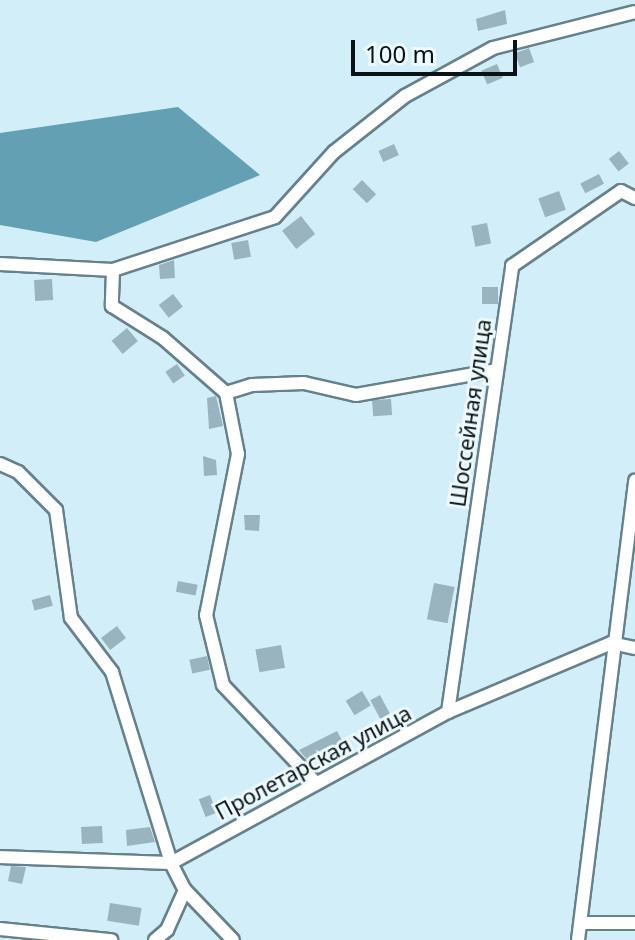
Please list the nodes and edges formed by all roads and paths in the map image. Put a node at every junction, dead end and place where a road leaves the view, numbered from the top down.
1 (635, 12) edge
2 (635, 198) edge
3 (0, 264) edge
4 (113, 270) junction
5 (496, 370) junction
6 (226, 393) junction
7 (0, 464) edge
8 (635, 481) edge
9 (611, 643) junction
10 (635, 648) edge
11 (448, 712) junction
12 (315, 782) junction
13 (0, 857) edge
14 (171, 863) junction
15 (185, 890) junction
16 (581, 923) junction
17 (635, 923) edge
18 (0, 929) edge
19 (111, 940) edge
20 (155, 940) edge
21 (233, 940) edge
22 (578, 940) edge

1 - 4 street
2 - 5 street, Шоссейная улица
3 - 4 street
4 - 6 street
5 - 6 street
5 - 11 street, Шоссейная улица
6 - 12 street
7 - 14 street
8 - 9 street
9 - 10 street
9 - 11 street, Пролетарская улица
9 - 16 street
11 - 12 street, Пролетарская улица
12 - 14 street, Пролетарская улица
13 - 14 street
14 - 15 street
15 - 20 street
15 - 21 street
16 - 17 street
16 - 22 street
18 - 19 street

